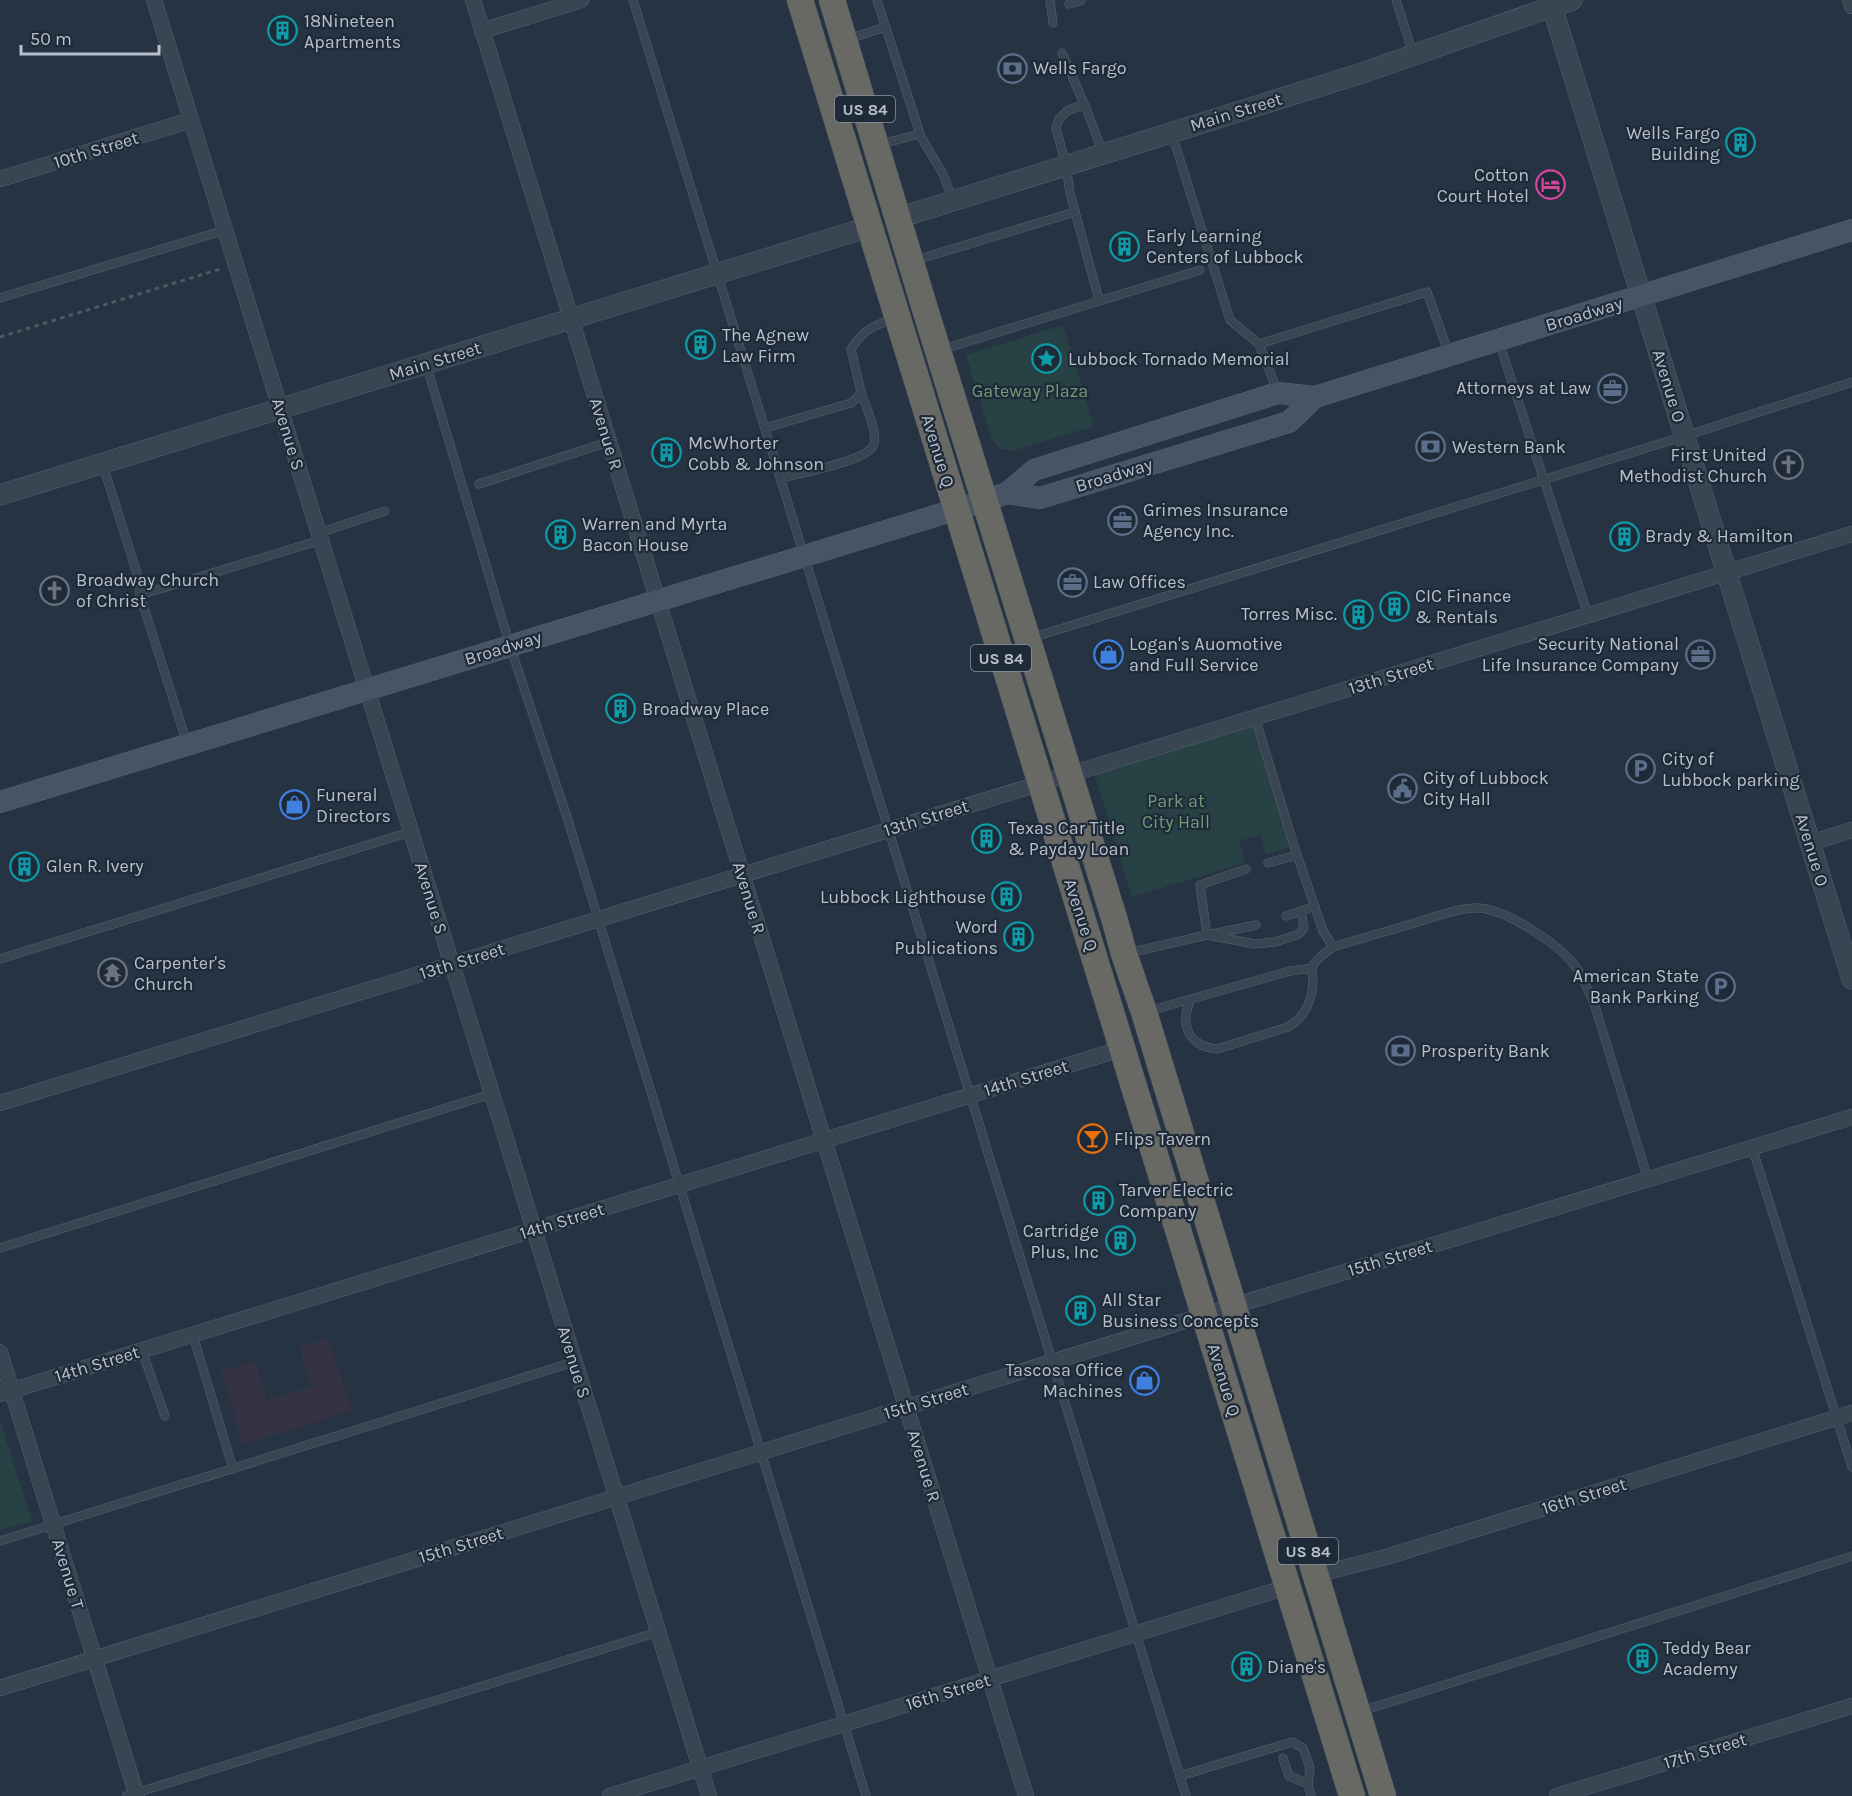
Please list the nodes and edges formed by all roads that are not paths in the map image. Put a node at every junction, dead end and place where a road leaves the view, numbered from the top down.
1 (154, 0) edge
2 (472, 0) edge
3 (581, 0) edge
4 (633, 0) edge
5 (800, 0) edge
6 (815, 0) edge
7 (832, 0) edge
8 (877, 0) edge
9 (1050, 0) edge
10 (1082, 0) edge
11 (1396, 0) edge
12 (1572, 0) edge
13 (1850, 0) edge
14 (1551, 3) edge
15 (1069, 4) dead end
16 (1852, 6) edge
17 (1053, 23) dead end
18 (886, 27) junction
19 (482, 31) junction
20 (843, 37) junction
21 (1062, 53) dead end
22 (1414, 55) junction
23 (1086, 108) junction
24 (191, 120) junction
25 (1172, 132) junction
26 (920, 134) junction
27 (876, 146) junction
28 (1104, 154) junction
29 (1066, 166) junction
30 (0, 179) edge
31 (954, 201) junction
32 (1075, 212) junction
33 (898, 218) junction
34 (869, 227) junction
35 (225, 230) junction
36 (1852, 230) edge
37 (911, 262) junction
38 (1200, 270) dead end
39 (718, 274) junction
40 (1642, 296) junction
41 (0, 298) edge
42 (1099, 300) junction
43 (897, 317) junction
44 (570, 320) junction
45 (1499, 340) junction
46 (1259, 344) junction
47 (938, 351) junction
48 (1450, 355) junction
49 (426, 364) junction
50 (1852, 382) edge
51 (861, 392) junction
52 (1278, 393) junction
53 (1315, 397) junction
54 (280, 409) junction
55 (765, 428) junction
56 (1685, 436) junction
57 (608, 442) junction
58 (102, 464) junction
59 (781, 478) junction
60 (1544, 478) junction
61 (479, 484) dead end
62 (0, 495) edge
63 (995, 497) junction
64 (956, 509) junction
65 (385, 511) dead end
66 (1852, 534) edge
67 (320, 537) junction
68 (804, 555) junction
69 (1727, 572) junction
70 (140, 595) junction
71 (657, 600) junction
72 (1588, 615) junction
73 (1026, 639) junction
74 (510, 646) junction
75 (367, 689) junction
76 (1255, 717) junction
77 (187, 744) junction
78 (1068, 773) junction
79 (1039, 783) junction
80 (0, 802) edge
81 (889, 830) junction
82 (1852, 830) edge
83 (410, 832) junction
84 (1810, 843) junction
85 (1297, 855) junction
86 (1268, 863) dead end
87 (1246, 869) dead end
88 (742, 875) junction
89 (1315, 906) junction
90 (1301, 911) junction
91 (1286, 916) dead end
92 (598, 919) junction
93 (1256, 925) dead end
94 (1207, 935) junction
95 (1333, 947) junction
96 (1124, 954) junction
97 (0, 959) edge
98 (452, 964) junction
99 (1312, 968) junction
100 (1852, 979) edge
101 (1191, 999) junction
102 (1144, 1012) junction
103 (1124, 1048) junction
104 (491, 1094) junction
105 (971, 1095) junction
106 (0, 1103) edge
107 (1852, 1117) edge
108 (824, 1141) junction
109 (1752, 1148) junction
110 (1648, 1179) junction
111 (678, 1185) junction
112 (534, 1230) junction
113 (0, 1248) edge
114 (1234, 1306) junction
115 (1204, 1315) junction
116 (193, 1335) junction
117 (142, 1351) junction
118 (0, 1352) edge
119 (574, 1362) junction
120 (1053, 1362) junction
121 (6, 1393) edge
122 (906, 1407) junction
123 (1845, 1415) edge
124 (165, 1416) dead end
125 (760, 1453) junction
126 (1852, 1467) edge
127 (233, 1469) junction
128 (616, 1497) junction
129 (53, 1525) junction
130 (0, 1541) edge
131 (1852, 1556) edge
132 (1315, 1575) junction
133 (1287, 1587) junction
134 (658, 1632) junction
135 (1137, 1634) junction
136 (94, 1658) junction
137 (990, 1679) junction
138 (0, 1688) edge
139 (1852, 1706) edge
140 (1358, 1712) junction
141 (843, 1724) junction
142 (1283, 1758) dead end
143 (1342, 1764) junction
144 (700, 1768) junction
145 (1180, 1776) junction
146 (1308, 1784) junction
147 (133, 1795) edge
148 (610, 1796) edge
149 (709, 1796) edge
150 (866, 1796) edge
151 (1026, 1796) edge
152 (1186, 1796) edge
153 (1311, 1796) edge
154 (1352, 1796) edge
155 (1365, 1796) edge
156 (1383, 1796) edge
157 (1557, 1796) edge

1 - 24 street, Avenue S
2 - 19 street, Avenue R
3 - 19 street
4 - 39 lane
5 - 34 highway, Avenue Q / US 84
6 - 20 highway
7 - 20 highway, Avenue Q / US 84
8 - 18 lane
9 - 17 lane
10 - 15 lane
11 - 22 lane
12 - 14 street, Main Street
13 - 16 street
14 - 22 street, Main Street
14 - 40 street, Avenue O
18 - 20 lane
18 - 26 lane
19 - 44 street, Avenue R
20 - 27 highway, Avenue Q / US 84
21 - 23 lane
22 - 25 street, Main Street
23 - 28 lane
23 - 29 lane
24 - 30 street, 10th Street
24 - 35 street, Avenue S
25 - 28 street, Main Street
25 - 46 lane
26 - 27 lane
26 - 31 lane
27 - 33 highway, Avenue Q / US 84
28 - 29 street, Main Street
29 - 31 street, Main Street
29 - 32 lane
31 - 33 street, Main Street
32 - 37 lane
32 - 42 lane
33 - 37 highway, Avenue Q / US 84
34 - 39 street, Main Street
34 - 43 highway, Avenue Q / US 84
35 - 41 lane
35 - 54 street, Avenue S
36 - 40 main road, Broadway
37 - 47 highway, Avenue Q / US 84
38 - 42 lane
39 - 44 street, Main Street
39 - 55 lane
40 - 45 main road, Broadway
40 - 56 street, Avenue O
42 - 47 lane
43 - 51 lane
43 - 64 highway, Avenue Q / US 84
44 - 49 street, Main Street
44 - 57 street, Avenue R
45 - 48 main road, Broadway
45 - 60 lane
46 - 48 lane
46 - 52 lane
47 - 63 highway, Avenue Q / US 84
48 - 53 main road, Broadway
49 - 54 street, Main Street
49 - 74 lane
50 - 56 lane
51 - 55 lane
51 - 59 lane
52 - 53 main road, Broadway
52 - 63 main road, Broadway
53 - 63 main road, Broadway
54 - 58 street, Main Street
54 - 67 street, Avenue S
55 - 59 lane
56 - 60 lane
56 - 69 street, Avenue O
57 - 61 lane
57 - 71 street, Avenue R
58 - 62 street, Main Street
58 - 70 lane
59 - 68 lane
60 - 72 lane
60 - 73 lane
63 - 64 main road, Broadway
63 - 73 highway, Avenue Q / US 84
64 - 68 main road, Broadway
64 - 79 highway, Avenue Q / US 84
65 - 67 lane
66 - 69 street, 13th Street
67 - 70 lane
67 - 75 street, Avenue S
68 - 71 main road, Broadway
68 - 81 lane
69 - 72 street, 13th Street
69 - 84 street, Avenue O
70 - 77 lane
71 - 74 main road, Broadway
71 - 88 street, Avenue R
72 - 76 street, 13th Street
73 - 78 highway, Avenue Q / US 84
74 - 75 main road, Broadway
74 - 92 lane
75 - 77 main road, Broadway
75 - 83 street, Avenue S
76 - 78 street, 13th Street
76 - 85 lane
77 - 80 main road, Broadway
78 - 79 street, 13th Street
78 - 96 highway, Avenue Q / US 84
79 - 81 street, 13th Street
79 - 103 highway, Avenue Q / US 84
81 - 88 street, 13th Street
81 - 105 lane
82 - 84 street
83 - 97 lane
83 - 98 street, Avenue S
84 - 100 street, Avenue O
85 - 86 lane
85 - 89 lane
87 - 94 lane
88 - 92 street, 13th Street
88 - 108 street, Avenue R
89 - 90 lane
89 - 95 lane
90 - 91 lane
90 - 94 lane
92 - 98 street, 13th Street
92 - 111 lane
93 - 94 lane
94 - 96 lane
95 - 99 lane
95 - 110 lane
96 - 102 highway, Avenue Q / US 84
98 - 104 street, Avenue S
98 - 106 street, 13th Street
99 - 101 lane
99 - 101 lane
101 - 102 lane
102 - 114 highway, Avenue Q / US 84
103 - 105 street, 14th Street
103 - 115 highway, Avenue Q / US 84
104 - 112 street, Avenue S
104 - 113 lane
105 - 108 street, 14th Street
105 - 120 lane
107 - 109 street, 15th Street
108 - 111 street, 14th Street
108 - 122 street, Avenue R
109 - 110 street, 15th Street
109 - 123 lane
110 - 114 street, 15th Street
111 - 112 street, 14th Street
111 - 125 lane
112 - 116 street, 14th Street
112 - 119 street, Avenue S
114 - 115 street, 15th Street
114 - 132 highway, Avenue Q / US 84
115 - 120 street, 15th Street
115 - 133 highway, Avenue Q / US 84
116 - 117 street, 14th Street
116 - 127 lane
117 - 121 street, 14th Street
117 - 124 lane
118 - 121 street, Avenue T
119 - 127 lane
119 - 128 street, Avenue S
120 - 122 street, 15th Street
120 - 135 lane
121 - 129 street, Avenue T
122 - 125 street, 15th Street
122 - 137 street, Avenue R
123 - 126 lane
123 - 132 street, 16th Street
125 - 128 street, 15th Street
125 - 141 lane
127 - 129 lane
128 - 134 street, Avenue S
128 - 136 street, 15th Street
129 - 130 lane
129 - 136 street, Avenue T
131 - 140 lane
132 - 140 highway, Avenue Q / US 84
133 - 135 street, 16th Street
133 - 143 highway, Avenue Q / US 84
134 - 144 street, Avenue S
134 - 147 lane
135 - 137 street, 16th Street
135 - 145 lane
136 - 138 street, 15th Street
136 - 147 street, Avenue T
137 - 141 street, 16th Street
137 - 151 street, Avenue R
139 - 157 street, 17th Street
140 - 156 highway, Avenue Q / US 84
141 - 144 street, 16th Street
141 - 150 lane
142 - 146 lane
143 - 154 highway, Avenue Q / US 84
143 - 155 highway
144 - 148 street, 16th Street
144 - 149 street, Avenue S
145 - 146 lane
145 - 152 lane
146 - 153 lane

